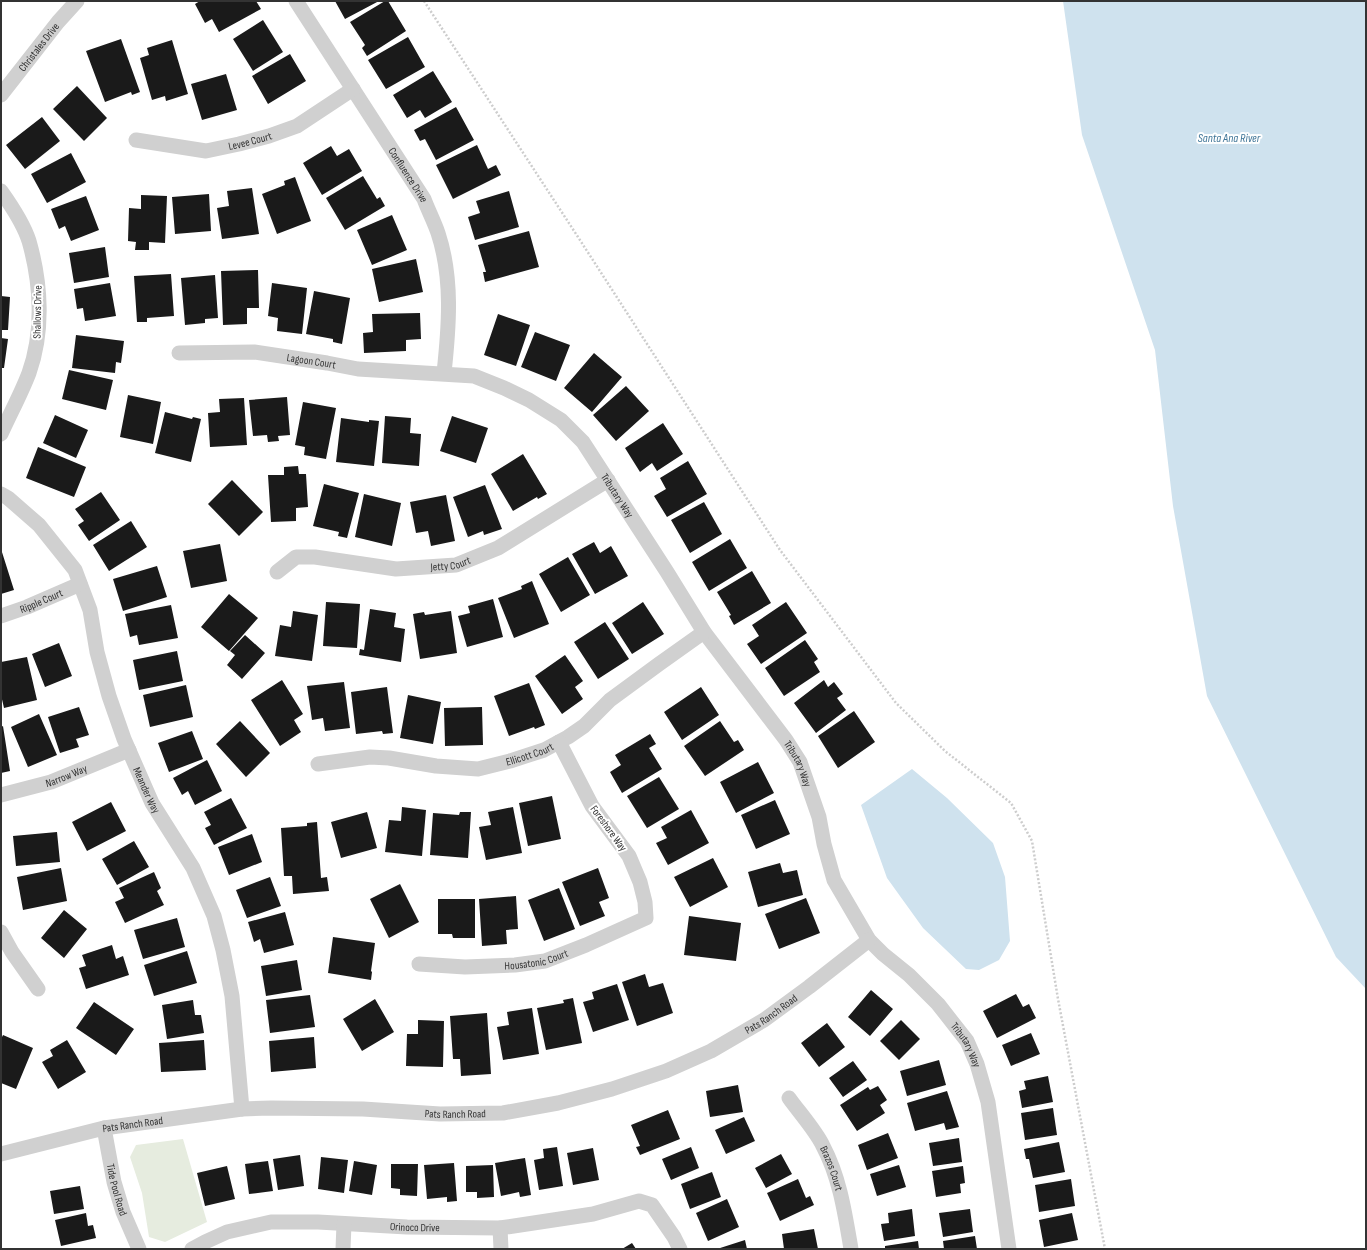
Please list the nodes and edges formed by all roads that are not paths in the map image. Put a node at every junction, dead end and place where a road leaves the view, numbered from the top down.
1 (296, 1) edge
2 (73, 2) edge
3 (353, 89) junction
4 (1, 95) edge
5 (136, 140) dead end
6 (1, 190) edge
7 (179, 353) dead end
8 (444, 374) junction
9 (1, 434) edge
10 (608, 480) junction
11 (1, 494) edge
12 (278, 572) dead end
13 (80, 584) junction
14 (1, 616) edge
15 (704, 632) junction
16 (559, 742) junction
17 (129, 750) junction
18 (318, 764) dead end
19 (1, 795) edge
20 (646, 918) joint
21 (1, 932) edge
22 (870, 940) junction
23 (419, 964) dead end
24 (38, 989) dead end
25 (789, 1098) dead end
26 (242, 1108) junction
27 (104, 1128) junction
28 (1, 1154) edge
29 (344, 1224) junction
30 (500, 1228) junction
31 (139, 1249) edge
32 (192, 1249) edge
33 (343, 1249) edge
34 (501, 1249) edge
35 (680, 1249) edge
36 (851, 1249) edge
37 (1009, 1249) edge

1 - 3 street, Confluence Drive
2 - 4 street, Christales Drive
3 - 5 street, Levee Court
3 - 8 street, Confluence Drive
6 - 9 street, Shallows Drive
7 - 8 street, Lagoon Court
8 - 10 street, Tributary Way
10 - 12 street, Jetty Court
10 - 15 street, Tributary Way
11 - 13 street, Meander Way
13 - 14 street, Ripple Court
13 - 17 street, Meander Way
15 - 16 street, Ellicott Court
15 - 22 street, Tributary Way
16 - 18 street, Ellicott Court
16 - 20 street, Foreshore Way
17 - 19 street, Narrow Way
17 - 26 street, Meander Way
20 - 23 street, Housatonic Court
21 - 24 street
22 - 26 street, Pats Ranch Road
22 - 37 street, Tributary Way
25 - 36 street, Brazos Court
26 - 27 street, Pats Ranch Road
27 - 28 street, Pats Ranch Road
27 - 31 street, Tide Pool Road
29 - 30 street, Orinoco Drive
29 - 32 street, Orinoco Drive
29 - 33 street
30 - 34 street
30 - 35 street, Orinoco Drive

